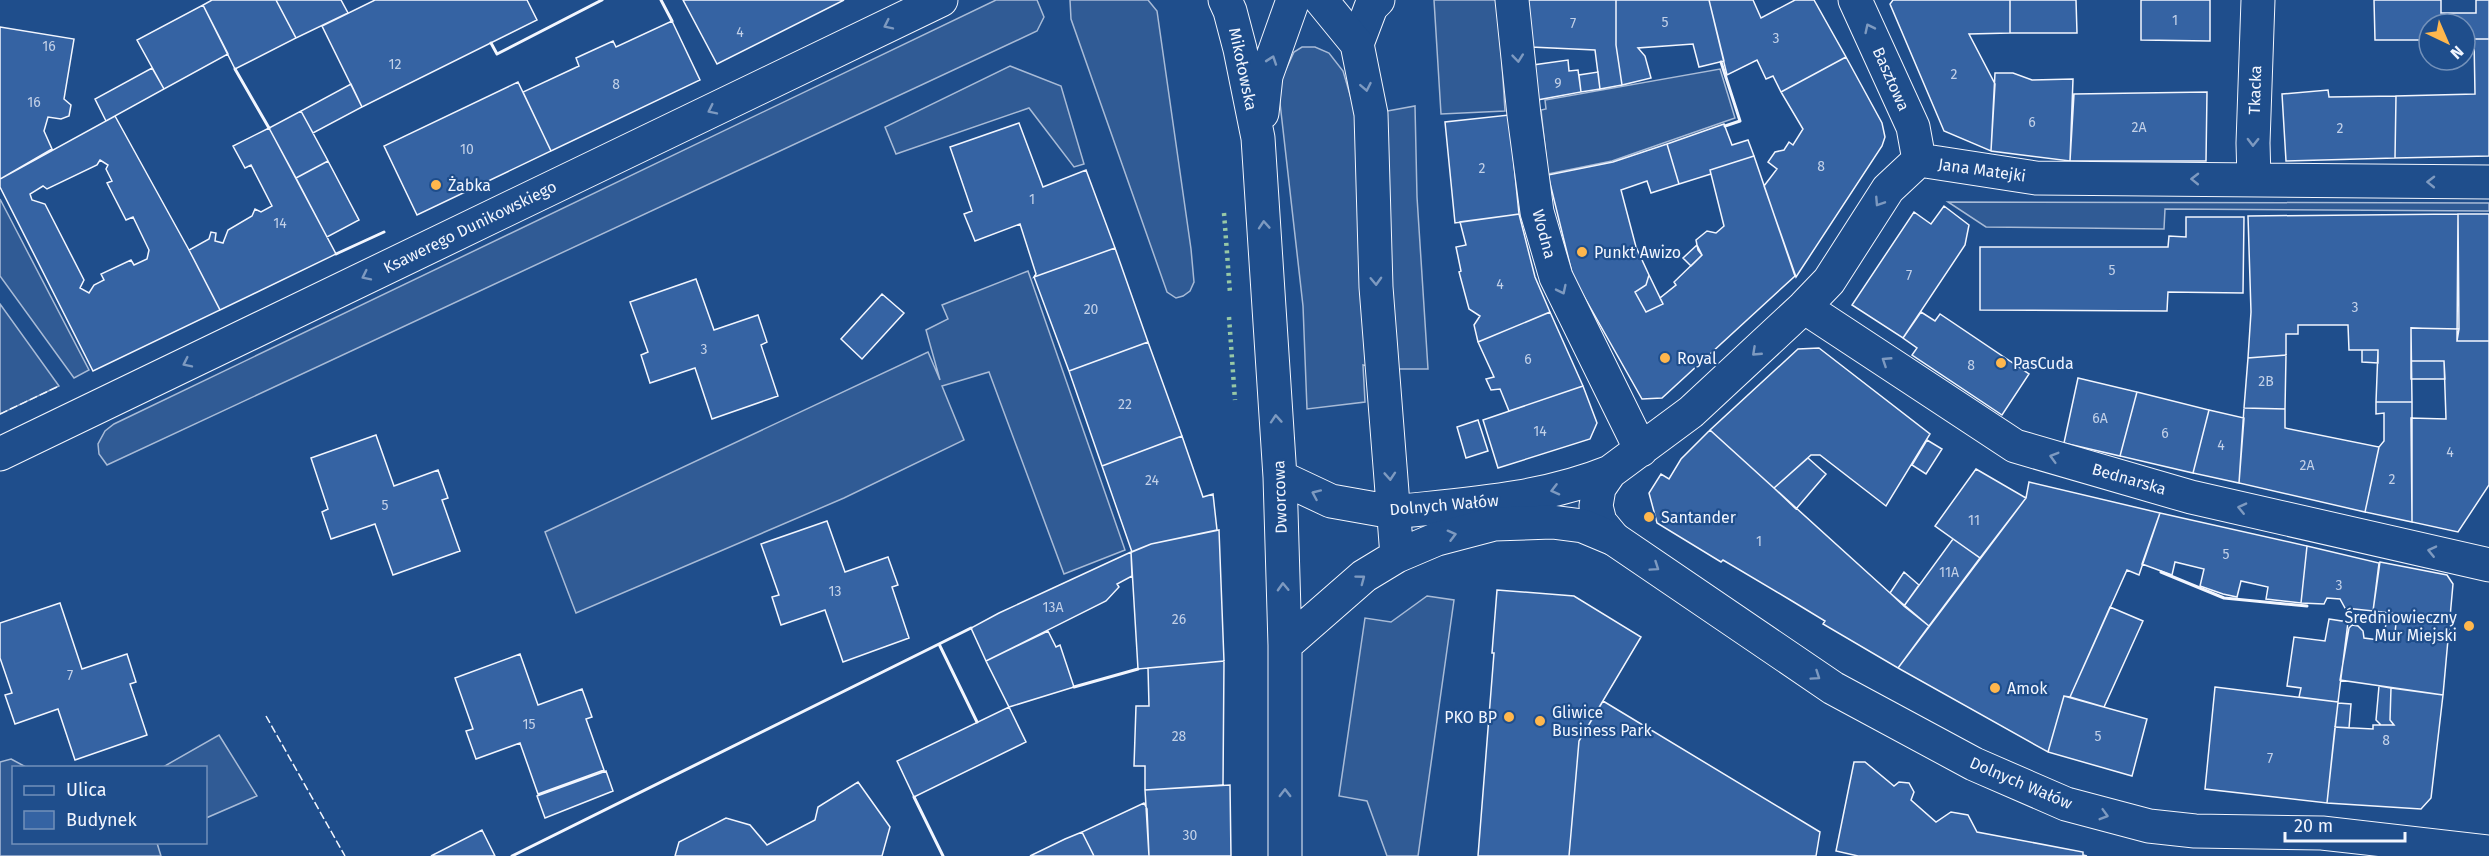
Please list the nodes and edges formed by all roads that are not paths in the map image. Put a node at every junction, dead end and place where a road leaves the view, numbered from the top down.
1 (941, 0) edge
2 (1225, 0) edge
3 (1293, 0) edge
4 (1322, 0) edge
5 (1378, 0) edge
6 (1512, 0) edge
7 (1855, 0) edge
8 (2258, 0) edge
9 (1357, 44) junction
10 (1258, 138) junction
11 (1919, 160) junction
12 (2254, 180) junction
13 (2489, 182) edge
14 (1804, 307) junction
15 (1641, 450) junction
16 (0, 454) edge
17 (1610, 472) junction
18 (1280, 477) junction
19 (1596, 506) joint
20 (1393, 512) junction
21 (1614, 539) junction
22 (1397, 556) junction
23 (2489, 565) edge
24 (1285, 645) junction
25 (2489, 844) edge
26 (2489, 851) edge
27 (1285, 856) edge
28 (2488, 856) edge

1 -> 16 street, Ksawerego Dunikowskiego
2 - 10 street, Mikołowska
10 -> 3 street
4 - 9 street
5 - 9 street
6 -> 15 street, Wodna
11 -> 7 street, Basztowa
8 -> 12 street, Tkacka
9 -> 20 street
18 -> 10 street, Dworcowa
12 -> 11 street, Jana Matejki
11 -> 14 street, Jana Matejki
13 -> 12 street, Jana Matejki
14 -> 15 street, Jana Matejki
23 -> 14 street, Bednarska
15 - 17 street, Jana Matejki
17 - 19 street, Jana Matejki
17 -> 20 street, Dolnych Wałów
20 -> 18 street, Dolnych Wałów
24 -> 18 street, Dworcowa
19 - 21 street, Dolnych Wałów
20 - 22 street
22 -> 21 street, Dolnych Wałów
21 -> 26 street, Dolnych Wałów
24 -> 22 street, Dolnych Wałów
27 -> 24 street, Dworcowa
25 - 26 street
26 - 28 street

